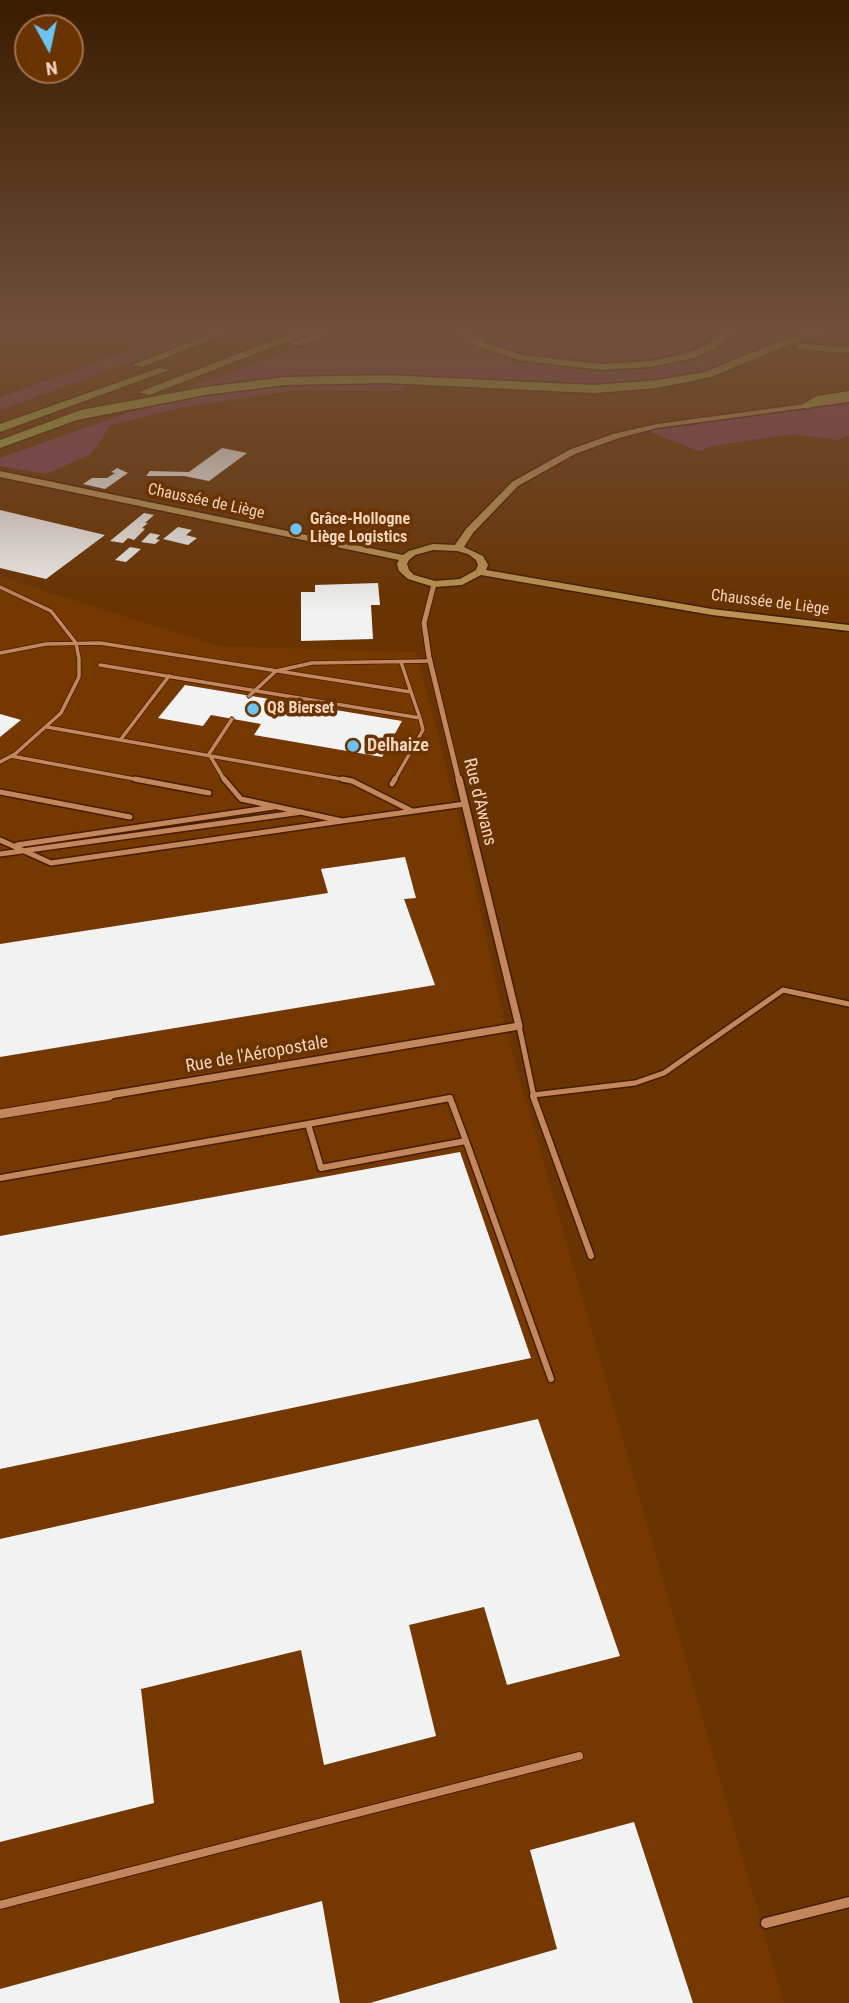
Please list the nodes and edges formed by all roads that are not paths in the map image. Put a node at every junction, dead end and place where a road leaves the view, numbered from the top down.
1 (51, 425) edge
2 (661, 425) edge
3 (0, 444) edge
4 (0, 474) edge
5 (458, 548) junction
6 (405, 558) junction
7 (480, 572) junction
8 (434, 584) junction
9 (0, 587) edge
10 (849, 628) edge
11 (76, 643) junction
12 (0, 653) edge
13 (430, 661) junction
14 (401, 662) junction
15 (100, 665) dead end
16 (276, 671) junction
17 (169, 677) junction
18 (253, 690) junction
19 (411, 692) junction
20 (249, 696) dead end
21 (420, 718) junction
22 (232, 719) dead end
23 (47, 727) junction
24 (121, 739) junction
25 (209, 754) junction
26 (12, 756) junction
27 (0, 762) edge
28 (392, 784) dead end
29 (0, 792) edge
30 (209, 793) dead end
31 (465, 804) junction
32 (281, 806) junction
33 (307, 811) junction
34 (412, 811) junction
35 (130, 817) dead end
36 (342, 821) junction
37 (0, 840) edge
38 (15, 846) junction
39 (28, 850) junction
40 (0, 854) edge
41 (849, 1004) edge
42 (519, 1026) junction
43 (533, 1094) junction
44 (0, 1114) edge
45 (308, 1124) junction
46 (466, 1141) junction
47 (0, 1178) edge
48 (592, 1256) dead end
49 (551, 1379) dead end
50 (579, 1756) dead end
51 (849, 1902) edge
52 (0, 1906) edge
53 (766, 1923) dead end

1 - 3 highway
2 - 5 main road
4 - 6 main road, Chaussée de Liège
5 - 6 main road
5 - 7 main road
6 - 8 main road
7 - 8 main road
7 - 10 main road, Chaussée de Liège
8 - 13 street, Rue d'Awans
9 - 11 lane
11 - 12 lane
11 - 16 lane
11 - 23 lane
13 - 14 lane
13 - 31 street, Rue d'Awans
14 - 16 lane
14 - 19 lane
15 - 17 lane
16 - 18 lane
16 - 19 lane
17 - 18 lane
17 - 24 lane
18 - 20 lane
18 - 21 lane
19 - 21 lane
21 - 28 lane
22 - 25 lane
23 - 24 lane
23 - 26 lane
24 - 25 lane
25 - 32 lane
25 - 34 lane
26 - 27 lane
26 - 30 lane
29 - 35 lane
31 - 34 lane
31 - 42 street, Rue d'Awans
32 - 33 lane
32 - 38 lane
33 - 36 lane
33 - 39 lane
34 - 36 lane
36 - 39 lane
37 - 38 lane
38 - 39 lane
39 - 40 lane
41 - 43 lane
42 - 43 lane
42 - 44 street, Rue de l'Aéropostale
43 - 48 lane
45 - 46 lane
45 - 46 lane
45 - 47 lane
46 - 49 lane
50 - 52 lane
51 - 53 street

